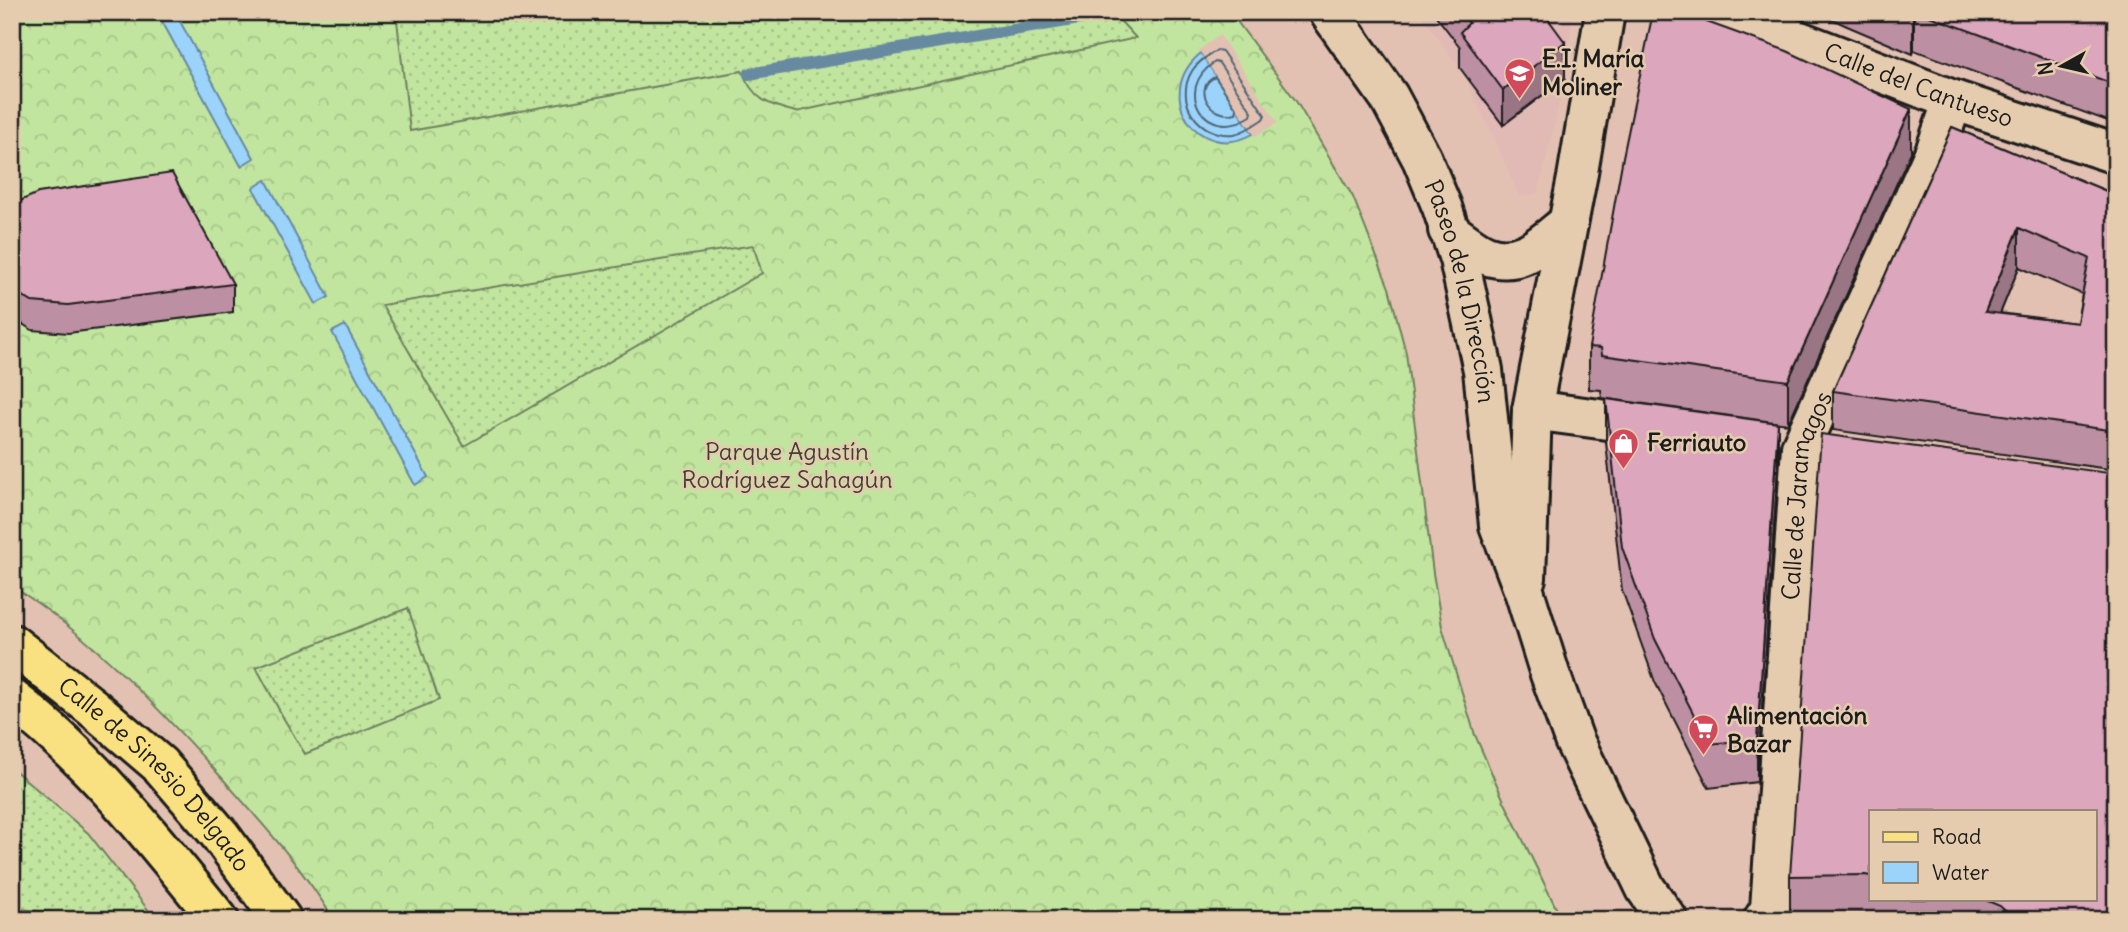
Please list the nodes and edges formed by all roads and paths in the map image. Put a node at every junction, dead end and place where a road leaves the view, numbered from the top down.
1 (1329, 12) edge
2 (1605, 12) edge
3 (1724, 12) edge
4 (1953, 100) junction
5 (2116, 154) edge
6 (1568, 223) junction
7 (1448, 230) junction
8 (1532, 410) junction
9 (1698, 433) edge
10 (1525, 594) junction
11 (12, 644) edge
12 (12, 699) edge
13 (219, 920) edge
14 (282, 920) edge
15 (1668, 920) edge
16 (1763, 920) edge

1 - 7 street, Paseo de la Dirección
2 - 6 street, Paseo de la Dirección
3 - 4 street, Calle del Cantueso
4 - 5 street, Calle del Cantueso
4 - 16 street, Calle de Jaramagos
6 - 7 street
6 - 8 street, Paseo de la Dirección
7 - 10 street, Paseo de la Dirección
8 - 9 street
8 - 10 street, Paseo de la Dirección
10 - 15 street, Paseo de la Dirección
11 - 14 main road, Calle de Sinesio Delgado
12 - 13 main road, Calle de Sinesio Delgado

